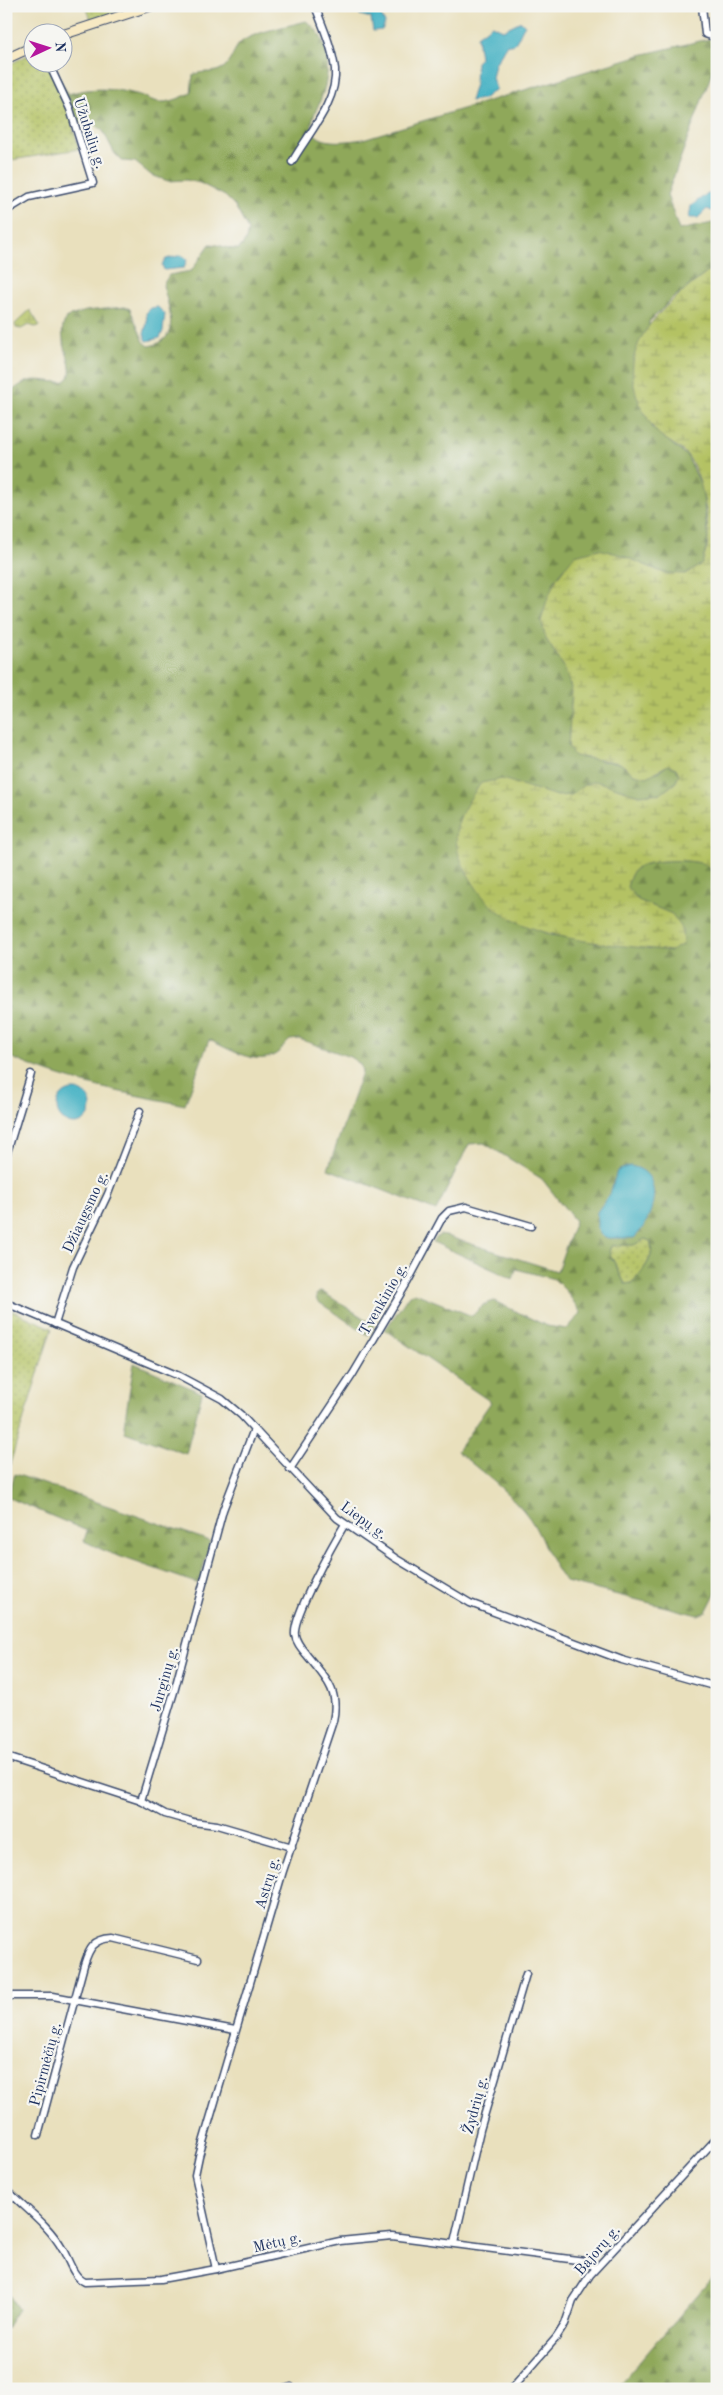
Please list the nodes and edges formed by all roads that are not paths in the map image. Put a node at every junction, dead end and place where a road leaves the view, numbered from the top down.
1 (151, 6) edge
2 (315, 6) edge
3 (702, 6) edge
4 (72, 32) edge
5 (717, 36) edge
6 (22, 52) edge
7 (6, 59) edge
8 (53, 72) edge
9 (292, 162) dead end
10 (6, 211) edge
11 (31, 1074) dead end
12 (140, 1111) dead end
13 (6, 1156) edge
14 (531, 1226) dead end
15 (6, 1303) edge
16 (55, 1324) junction
17 (254, 1429) junction
18 (290, 1469) junction
19 (345, 1524) junction
20 (717, 1687) edge
21 (6, 1757) edge
22 (141, 1801) junction
23 (292, 1847) junction
24 (198, 1959) dead end
25 (526, 1974) dead end
26 (6, 1996) edge
27 (74, 1999) junction
28 (235, 2030) junction
29 (38, 2135) dead end
30 (717, 2138) edge
31 (6, 2189) edge
32 (454, 2243) junction
33 (596, 2268) junction
34 (216, 2269) junction
35 (511, 2389) edge

1 - 4 main road
2 - 9 street
3 - 5 street
6 - 7 main road
8 - 10 street, Užubalių g.
11 - 13 street
12 - 16 street, Džiaugsmo g.
14 - 18 street, Tvenkinio g.
15 - 16 street, Liepų g.
16 - 17 street, Liepų g.
17 - 18 street, Liepų g.
17 - 22 street, Jurginų g.
18 - 19 street, Liepų g.
19 - 20 street, Liepų g.
19 - 23 street, Astrų g.
21 - 22 street
22 - 23 street
23 - 28 street, Astrų g.
24 - 27 street, Pipirmėčių g.
25 - 32 street, Žydrių g.
26 - 27 street
27 - 28 street
27 - 29 street, Pipirmėčių g.
28 - 34 street, Astrų g.
30 - 33 street, Bajorų g.
31 - 34 street, Mėtų g.
32 - 33 street, Mėtų g.
32 - 34 street, Mėtų g.
33 - 35 street, Bajorų g.

